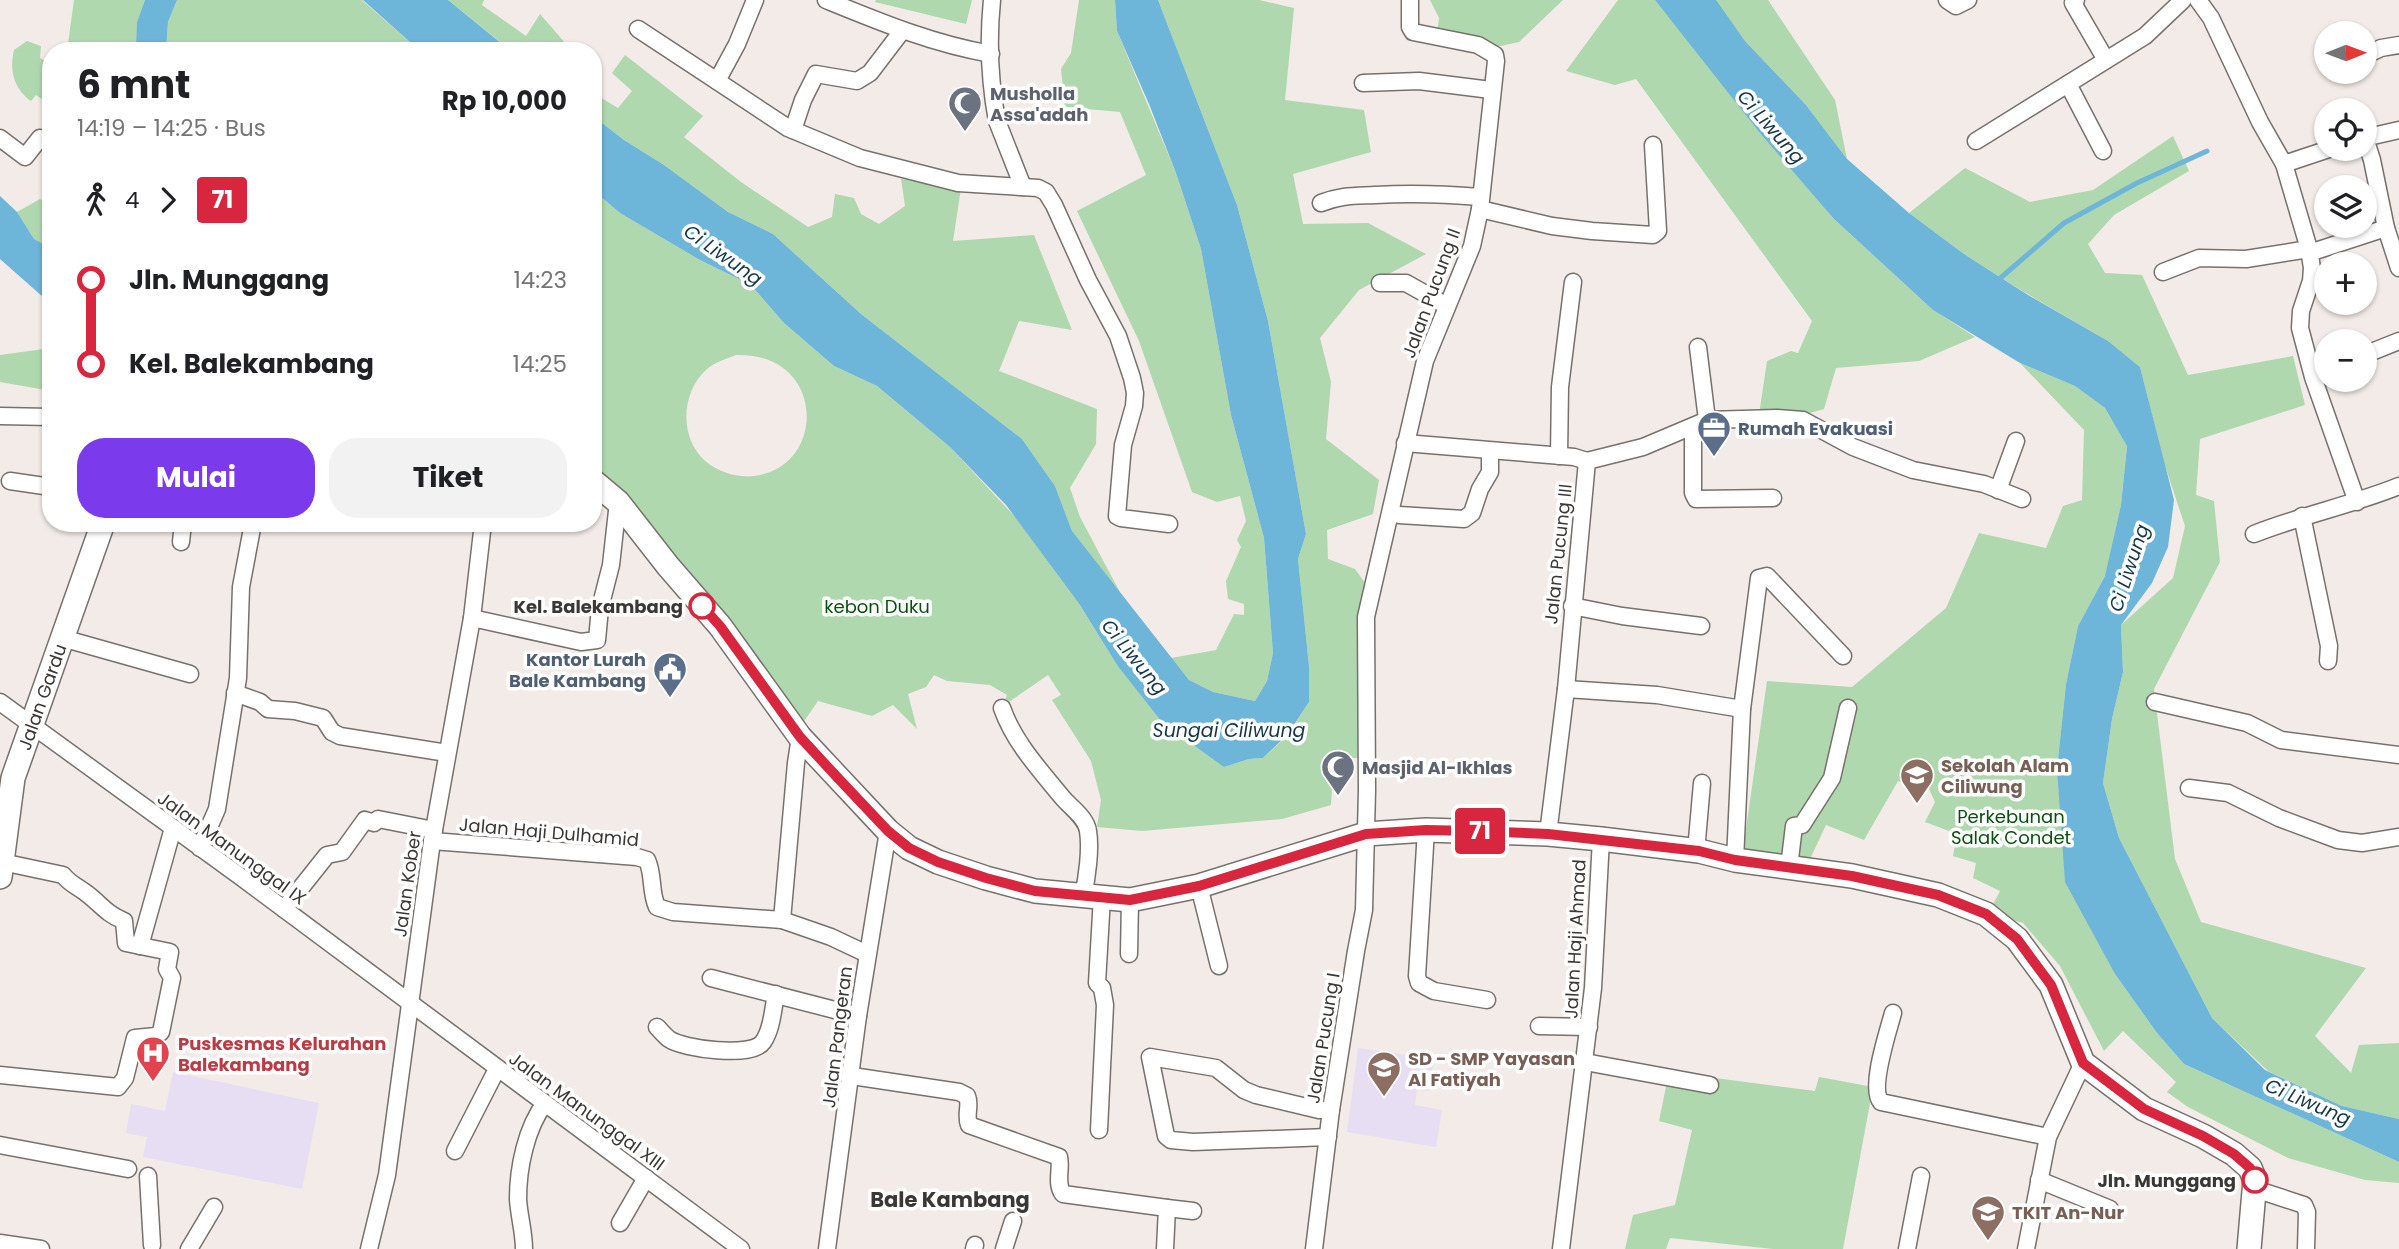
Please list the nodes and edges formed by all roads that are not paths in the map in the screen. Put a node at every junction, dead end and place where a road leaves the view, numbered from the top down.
1 (755, 0) edge
2 (825, 0) edge
3 (992, 0) edge
4 (1410, 0) edge
5 (1947, 0) edge
6 (1968, 0) edge
7 (2076, 0) edge
8 (2183, 0) edge
9 (2198, 0) edge
10 (638, 29) dead end
11 (902, 31) junction
12 (2399, 45) edge
13 (2377, 50) edge
14 (991, 54) junction
15 (2106, 61) junction
16 (716, 81) junction
17 (1363, 83) dead end
18 (2068, 84) junction
19 (1491, 90) junction
20 (793, 130) junction
21 (2399, 130) edge
22 (2377, 135) edge
23 (0, 138) edge
24 (40, 138) dead end
25 (1976, 141) dead end
26 (1653, 145) dead end
27 (2104, 151) dead end
28 (2314, 154) edge
29 (2372, 161) edge
30 (2284, 164) junction
31 (1023, 187) junction
32 (1321, 202) dead end
33 (1480, 203) junction
34 (2386, 228) junction
35 (2309, 251) junction
36 (2399, 268) edge
37 (2163, 272) dead end
38 (1380, 282) dead end
39 (1573, 282) dead end
40 (1447, 306) junction
41 (2399, 341) edge
42 (1698, 347) dead end
43 (2377, 350) edge
44 (2314, 362) edge
45 (2324, 392) edge
46 (0, 416) edge
47 (42, 417) edge
48 (1700, 423) junction
49 (2016, 440) dead end
50 (1405, 443) junction
51 (1490, 452) junction
52 (1559, 456) junction
53 (1587, 461) junction
54 (10, 481) dead end
55 (42, 486) edge
56 (2399, 486) edge
57 (602, 489) edge
58 (1998, 491) junction
59 (1773, 498) dead end
60 (2022, 499) dead end
61 (618, 502) junction
62 (2357, 502) junction
63 (1399, 516) dead end
64 (2302, 516) junction
65 (1169, 524) dead end
66 (100, 532) edge
67 (182, 532) edge
68 (251, 532) edge
69 (482, 532) edge
70 (2254, 534) dead end
71 (181, 542) dead end
72 (1572, 606) junction
73 (472, 618) junction
74 (1701, 626) dead end
75 (62, 638) junction
76 (1843, 656) dead end
77 (2328, 661) dead end
78 (190, 674) dead end
79 (1566, 689) junction
80 (236, 693) junction
81 (0, 702) edge
82 (2155, 702) dead end
83 (1002, 708) dead end
84 (1848, 708) dead end
85 (1742, 709) junction
86 (31, 724) junction
87 (800, 737) junction
88 (447, 753) junction
89 (2399, 755) edge
90 (6, 778) edge
91 (1702, 783) dead end
92 (2189, 788) dead end
93 (173, 828) junction
94 (1426, 830) junction
95 (888, 831) junction
96 (1366, 834) junction
97 (1548, 834) junction
98 (433, 836) junction
99 (2399, 837) edge
100 (1601, 839) junction
101 (200, 848) junction
102 (1696, 851) junction
103 (1735, 860) junction
104 (1789, 867) junction
105 (1, 869) edge
106 (1199, 886) junction
107 (1093, 896) junction
108 (1130, 900) junction
109 (284, 909) junction
110 (782, 920) junction
111 (140, 946) junction
112 (867, 954) junction
113 (1129, 954) dead end
114 (1219, 966) dead end
115 (711, 978) dead end
116 (776, 995) junction
117 (1487, 1000) dead end
118 (410, 1004) junction
119 (1893, 1013) dead end
120 (858, 1016) junction
121 (1539, 1026) dead end
122 (657, 1027) dead end
123 (1589, 1027) junction
124 (1585, 1062) junction
125 (2083, 1063) junction
126 (497, 1069) junction
127 (0, 1075) edge
128 (852, 1076) junction
129 (1710, 1085) dead end
130 (545, 1103) junction
131 (1331, 1110) junction
132 (1099, 1130) dead end
133 (1328, 1137) junction
134 (2048, 1137) junction
135 (0, 1145) edge
136 (455, 1151) dead end
137 (128, 1170) dead end
138 (1921, 1175) dead end
139 (148, 1176) dead end
140 (646, 1178) junction
141 (2039, 1180) junction
142 (2255, 1189) junction
143 (215, 1207) dead end
144 (1167, 1208) junction
145 (2110, 1209) dead end
146 (1193, 1211) dead end
147 (1013, 1221) dead end
148 (620, 1223) dead end
149 (0, 1242) edge
150 (151, 1248) edge
151 (41, 1249) edge
152 (189, 1249) edge
153 (369, 1249) edge
154 (524, 1249) edge
155 (741, 1249) edge
156 (827, 1249) edge
157 (1004, 1249) edge
158 (1165, 1249) edge
159 (1314, 1249) edge
160 (1561, 1249) edge
161 (1907, 1249) edge
162 (2026, 1249) edge
163 (2249, 1249) edge
164 (2306, 1249) edge

1 - 16 street
2 - 11 street
3 - 14 street
4 - 19 street, Jalan Pucung II
5 - 6 street
7 - 15 street
8 - 15 street
9 - 30 street
10 - 16 street
11 - 14 street
11 - 20 street
12 - 13 street
14 - 31 street
15 - 18 street
16 - 20 street
17 - 19 street
18 - 25 street
18 - 27 street
19 - 33 street, Jalan Pucung II
20 - 31 street
21 - 22 street
23 - 24 street
26 - 33 street
28 - 30 street
29 - 34 street
30 - 35 street
31 - 65 street
32 - 33 street
33 - 40 street, Jalan Pucung II
34 - 35 street
34 - 36 street
35 - 37 street
35 - 44 street
38 - 40 street
39 - 52 street
40 - 50 street, Jalan Pucung II
41 - 43 street
42 - 48 street
45 - 62 street
46 - 47 street
48 - 53 street
48 - 58 street
48 - 59 street
49 - 58 street
50 - 51 street
50 - 96 street, Jalan Pucung II
51 - 52 street
51 - 63 street
52 - 53 street
53 - 72 street, Jalan Pucung III
54 - 55 street
56 - 62 street
57 - 61 street
58 - 60 street
61 - 73 street
61 - 87 street
62 - 64 street
64 - 70 street
64 - 77 street
66 - 75 street, Jalan Gardu
67 - 71 street
68 - 80 street
69 - 73 street, Jalan Kober
72 - 74 street
72 - 79 street, Jalan Pucung III
73 - 88 street, Jalan Kober
75 - 78 street
75 - 86 street, Jalan Gardu
76 - 85 street
79 - 85 street
79 - 97 street, Jalan Pucung III
80 - 88 street
80 - 101 street
81 - 86 street, Jalan Manunggal IX
82 - 89 street
83 - 107 street
84 - 104 street
85 - 103 street
86 - 90 street, Jalan Gardu
86 - 93 street, Jalan Manunggal IX
87 - 95 street
87 - 110 street
88 - 98 street, Jalan Kober
90 - 105 street, Jalan Gardu
91 - 102 street
92 - 99 street
93 - 101 street, Jalan Manunggal IX
93 - 111 street
94 - 96 street
94 - 97 street
94 - 117 street
95 - 107 street
95 - 112 street, Jalan Pangeran
96 - 106 street
96 - 131 street, Jalan Pucung I
97 - 100 street
98 - 109 street
98 - 110 street, Jalan Haji Dulhamid
98 - 118 street, Jalan Kober
100 - 102 street
100 - 123 street, Jalan Haji Ahmad
101 - 109 street, Jalan Manunggal IX
102 - 103 street
103 - 104 street
104 - 125 street
105 - 111 street
106 - 108 street
106 - 114 street
107 - 108 street
107 - 132 street
108 - 113 street
109 - 118 street, Jalan Manunggal IX
110 - 112 street, Jalan Haji Dulhamid
111 - 127 street
112 - 120 street, Jalan Pangeran
115 - 116 street
116 - 120 street
116 - 122 street
118 - 126 street, Jalan Manunggal XIII
118 - 153 street, Jalan Kober
119 - 134 street
120 - 128 street, Jalan Pangeran
121 - 123 street
123 - 124 street, Jalan Haji Ahmad
124 - 129 street
124 - 160 street, Jalan Haji Ahmad
125 - 134 street
125 - 142 street
126 - 130 street, Jalan Manunggal XIII
126 - 136 street
128 - 144 street
128 - 156 street, Jalan Pangeran
130 - 140 street, Jalan Manunggal XIII
130 - 154 street
131 - 133 street, Jalan Pucung I
131 - 133 street
133 - 159 street, Jalan Pucung I
134 - 141 street
135 - 137 street
138 - 161 street
139 - 150 street
140 - 148 street
140 - 155 street, Jalan Manunggal XIII
141 - 145 street
141 - 162 street
142 - 163 street
142 - 164 street
143 - 152 street
144 - 146 street
144 - 158 street
147 - 157 street
149 - 151 street

